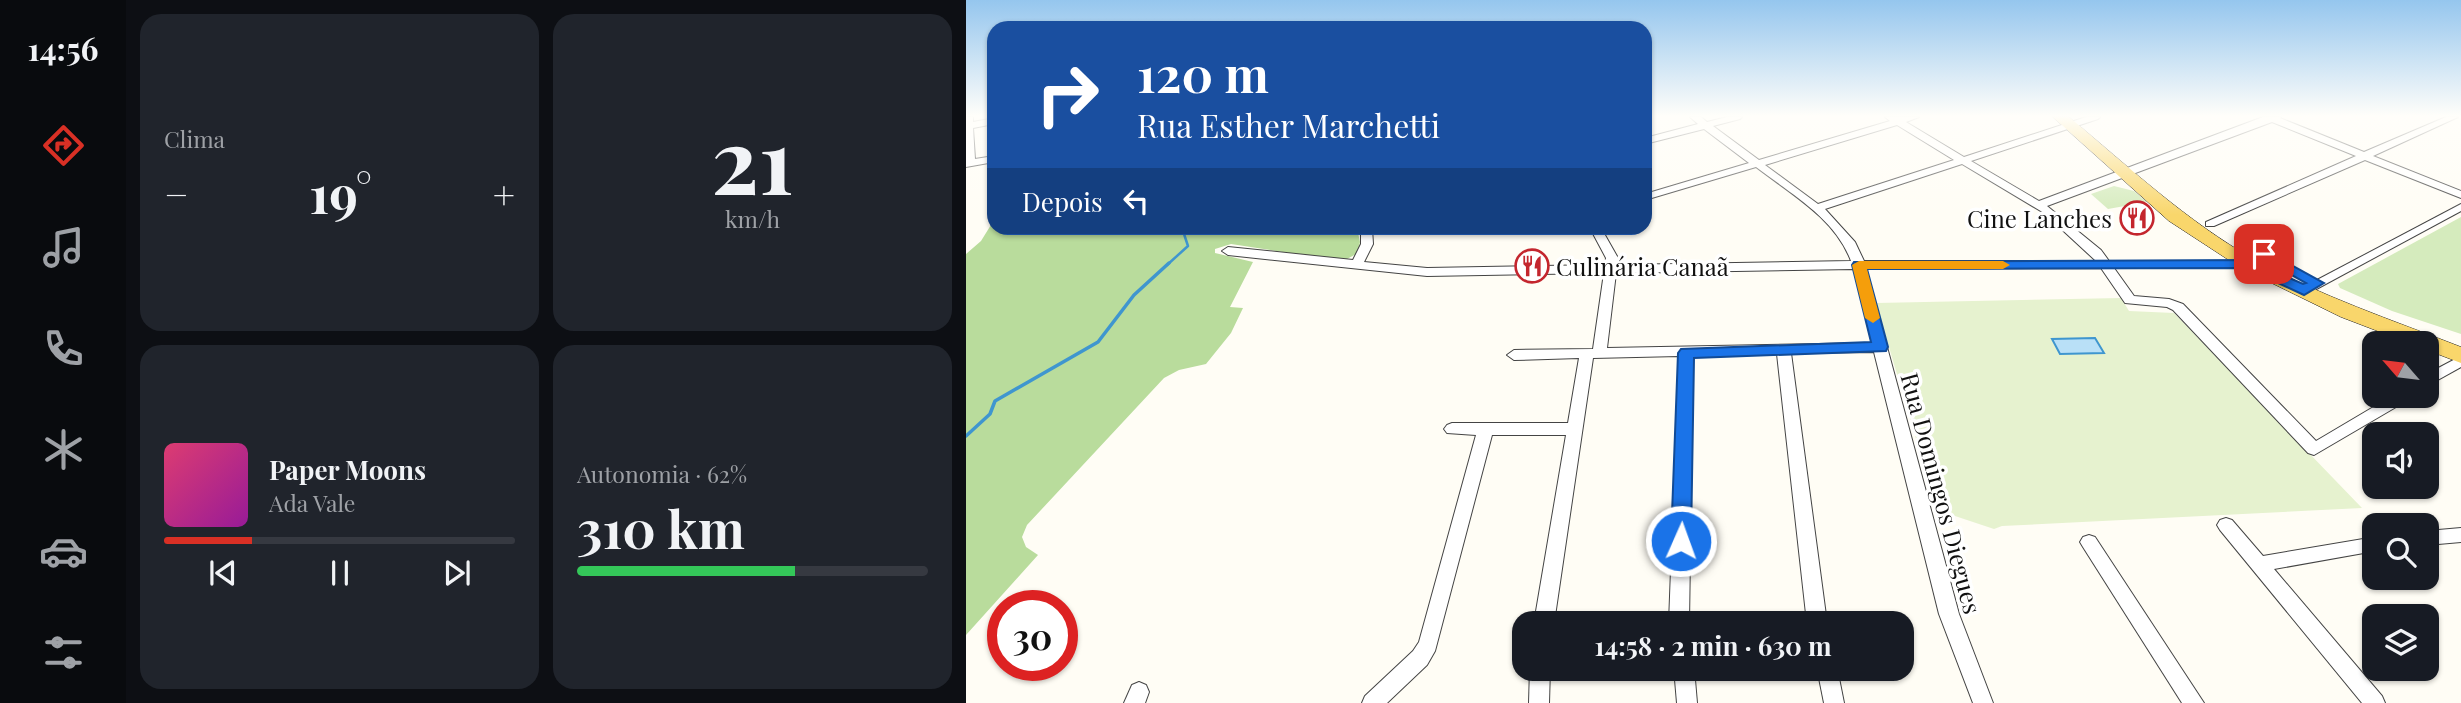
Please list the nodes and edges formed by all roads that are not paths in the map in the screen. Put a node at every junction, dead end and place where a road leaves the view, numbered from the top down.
1 (1738, 150) edge
2 (1800, 150) edge
3 (1946, 150) edge
4 (1991, 150) edge
5 (2110, 150) edge
6 (2188, 150) edge
7 (2350, 150) edge
8 (2379, 150) edge
9 (2365, 156) junction
10 (987, 160) edge
11 (1963, 160) junction
12 (968, 164) edge
13 (1757, 164) junction
14 (2133, 171) junction
15 (1652, 195) edge
16 (2461, 195) edge
17 (2039, 205) junction
18 (2461, 207) edge
19 (1817, 208) junction
20 (2210, 224) junction
21 (1370, 235) edge
22 (1600, 235) edge
23 (1228, 251) dead end
24 (2248, 264) junction
25 (1859, 265) junction
26 (2104, 265) junction
27 (1355, 266) junction
28 (1611, 270) junction
29 (2310, 287) junction
30 (2461, 339) edge
31 (1880, 347) junction
32 (1784, 351) junction
33 (1686, 353) junction
34 (1593, 354) junction
35 (1514, 355) dead end
36 (2461, 355) edge
37 (2461, 360) edge
38 (2440, 373) edge
39 (2383, 408) edge
40 (1452, 429) dead end
41 (1575, 429) junction
42 (1485, 430) junction
43 (2226, 525) dead end
44 (2461, 535) edge
45 (2439, 537) edge
46 (2089, 542) dead end
47 (2362, 546) edge
48 (2259, 564) junction
49 (1546, 611) edge
50 (1679, 611) edge
51 (1816, 611) edge
52 (1540, 681) edge
53 (1685, 681) edge
54 (1830, 681) edge
55 (1372, 703) edge
56 (1539, 703) edge
57 (1687, 703) edge
58 (1834, 703) edge
59 (1983, 703) edge
60 (2193, 703) edge
61 (2375, 703) edge

1 - 13 street, Rua Domingos Diegues
2 - 13 street
3 - 11 street
4 - 11 street
5 - 14 main road
6 - 14 street
7 - 9 street
8 - 9 street
9 - 16 street
9 - 20 street
10 - 12 street
11 - 17 street
11 - 19 street
13 - 15 street
13 - 19 street, Rua Domingos Diegues
14 - 17 street
14 - 20 main road
14 - 24 main road
17 - 26 street
18 - 29 street
19 - 25 street, Rua Domingos Diegues
20 - 29 main road
21 - 27 street
22 - 28 street
23 - 27 street
24 - 26 street
24 - 29 main road
25 - 26 street
25 - 28 street
25 - 31 street, Rua Domingos Diegues
26 - 39 street
27 - 28 street
28 - 34 street
29 - 30 main road
29 - 36 main road
31 - 32 street
31 - 59 street, Rua Domingos Diegues
32 - 33 street
32 - 51 street
33 - 34 street
33 - 50 street
34 - 35 street
34 - 41 street
37 - 38 street
40 - 42 street
41 - 42 street
41 - 49 street
42 - 55 street
43 - 48 street
44 - 45 street
46 - 60 street
47 - 48 street
48 - 61 street
52 - 56 street
53 - 57 street
54 - 58 street

